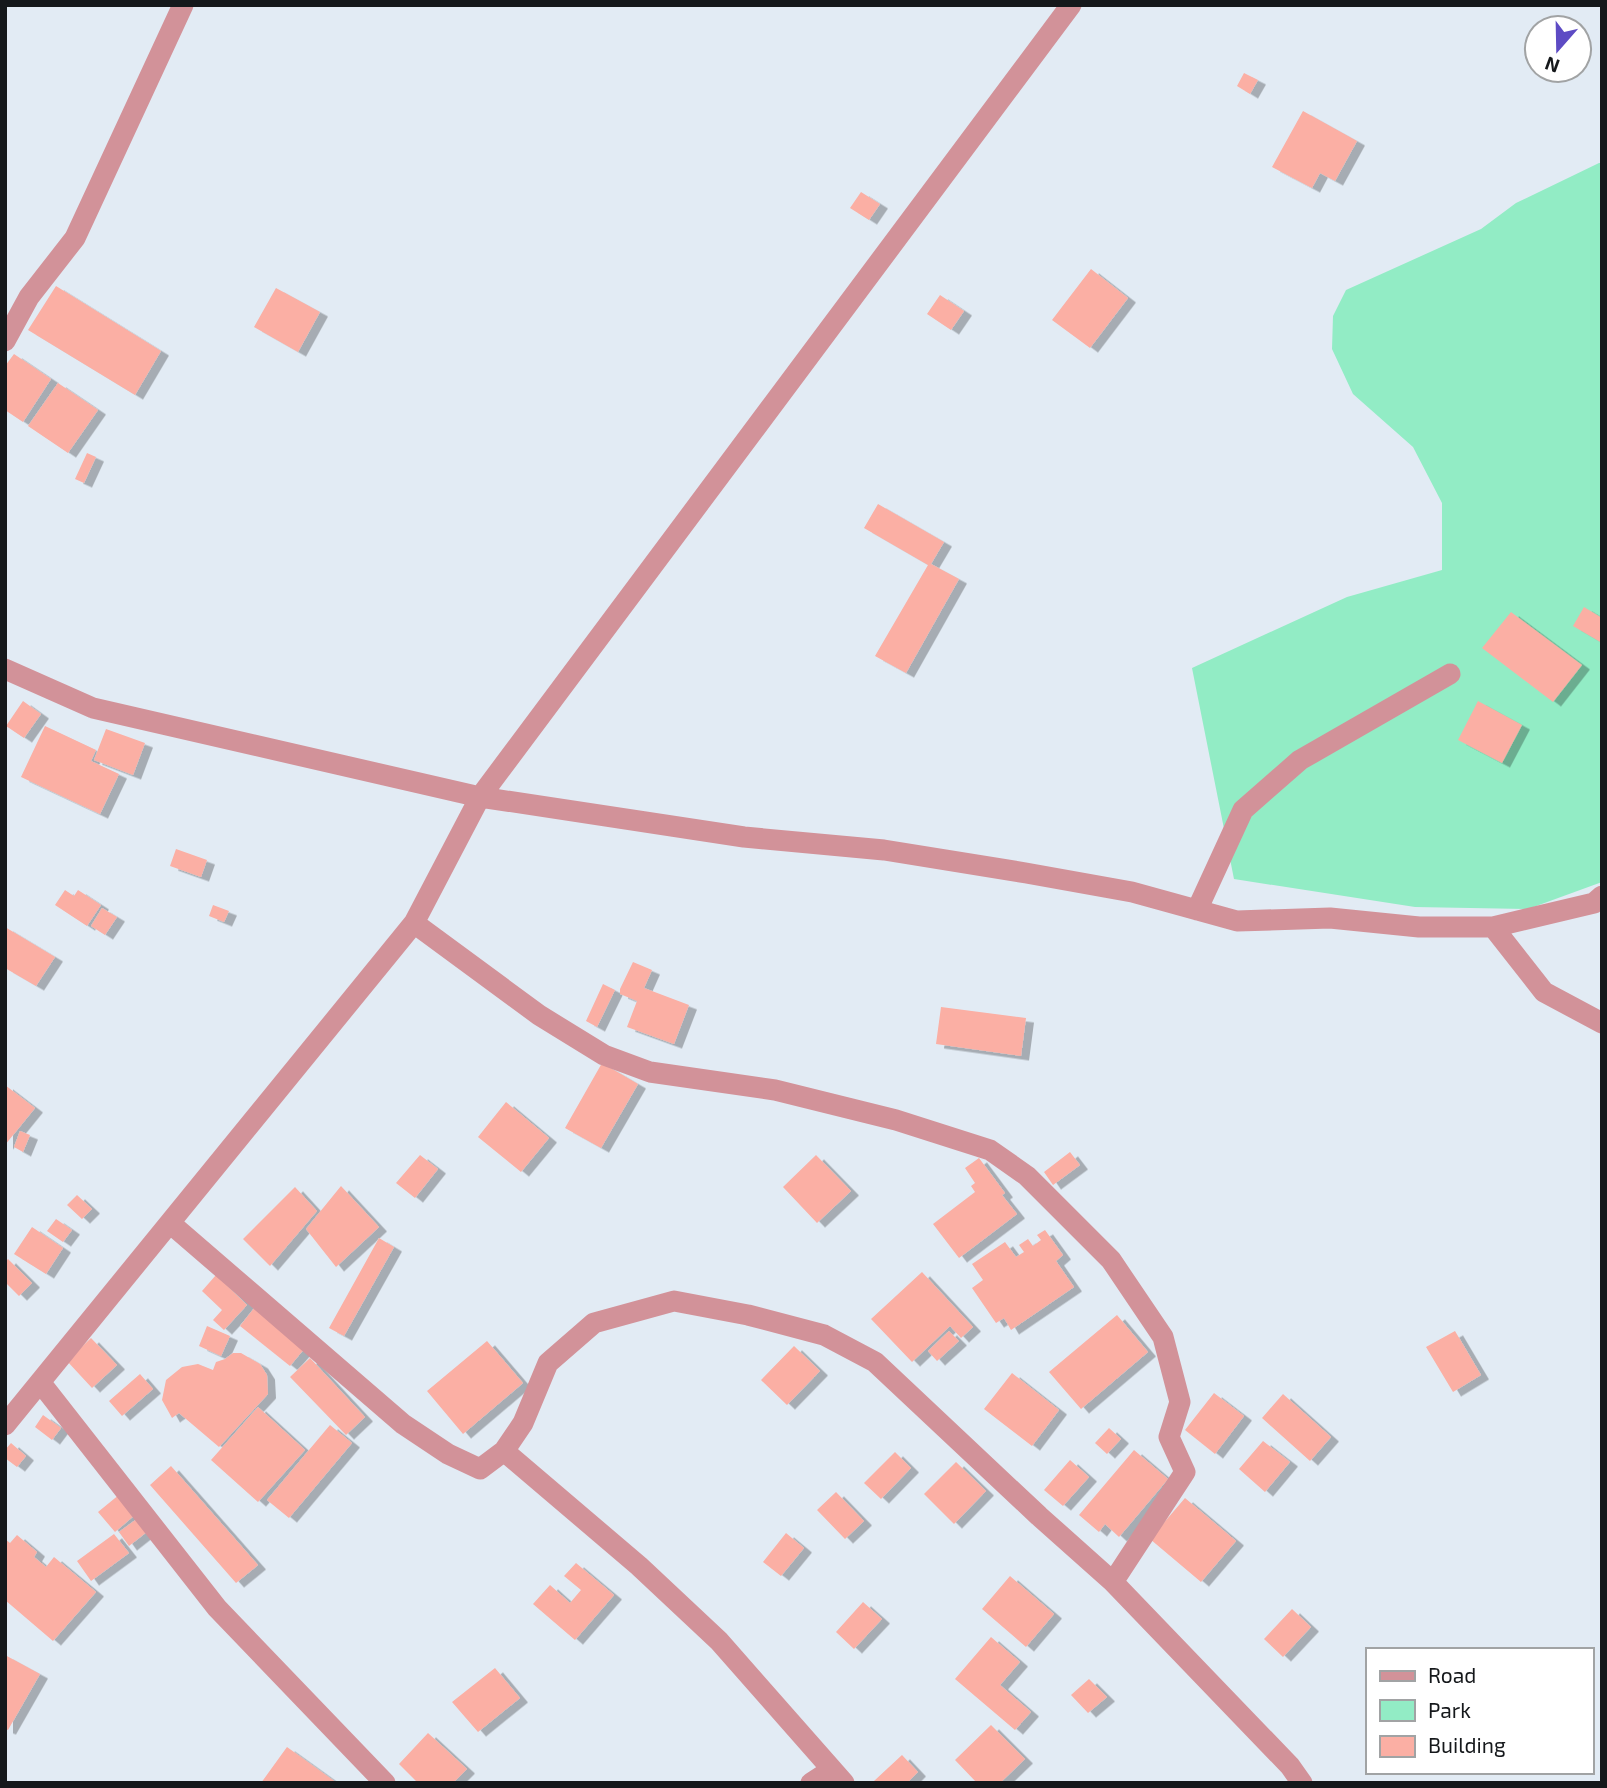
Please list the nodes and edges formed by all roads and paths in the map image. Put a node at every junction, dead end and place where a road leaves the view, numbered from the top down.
1 (183, 5) edge
2 (1071, 5) edge
3 (5, 341) edge
4 (5, 669) edge
5 (1450, 674) dead end
6 (480, 797) junction
7 (1602, 896) edge
8 (1197, 909) junction
9 (414, 923) junction
10 (1493, 927) junction
11 (1602, 1023) edge
12 (170, 1223) junction
13 (40, 1382) junction
14 (5, 1424) edge
15 (504, 1451) junction
16 (1113, 1582) junction
17 (837, 1777) edge
18 (385, 1783) edge
19 (811, 1783) edge
20 (1301, 1783) edge

1 - 3 street
2 - 6 street
4 - 6 street
5 - 8 street
6 - 8 street
6 - 9 street
7 - 10 street
8 - 10 street
9 - 12 street
9 - 16 street
10 - 11 street
12 - 13 street
12 - 15 street
13 - 14 street
13 - 18 street
15 - 16 street
15 - 17 street
16 - 20 street
17 - 19 street

